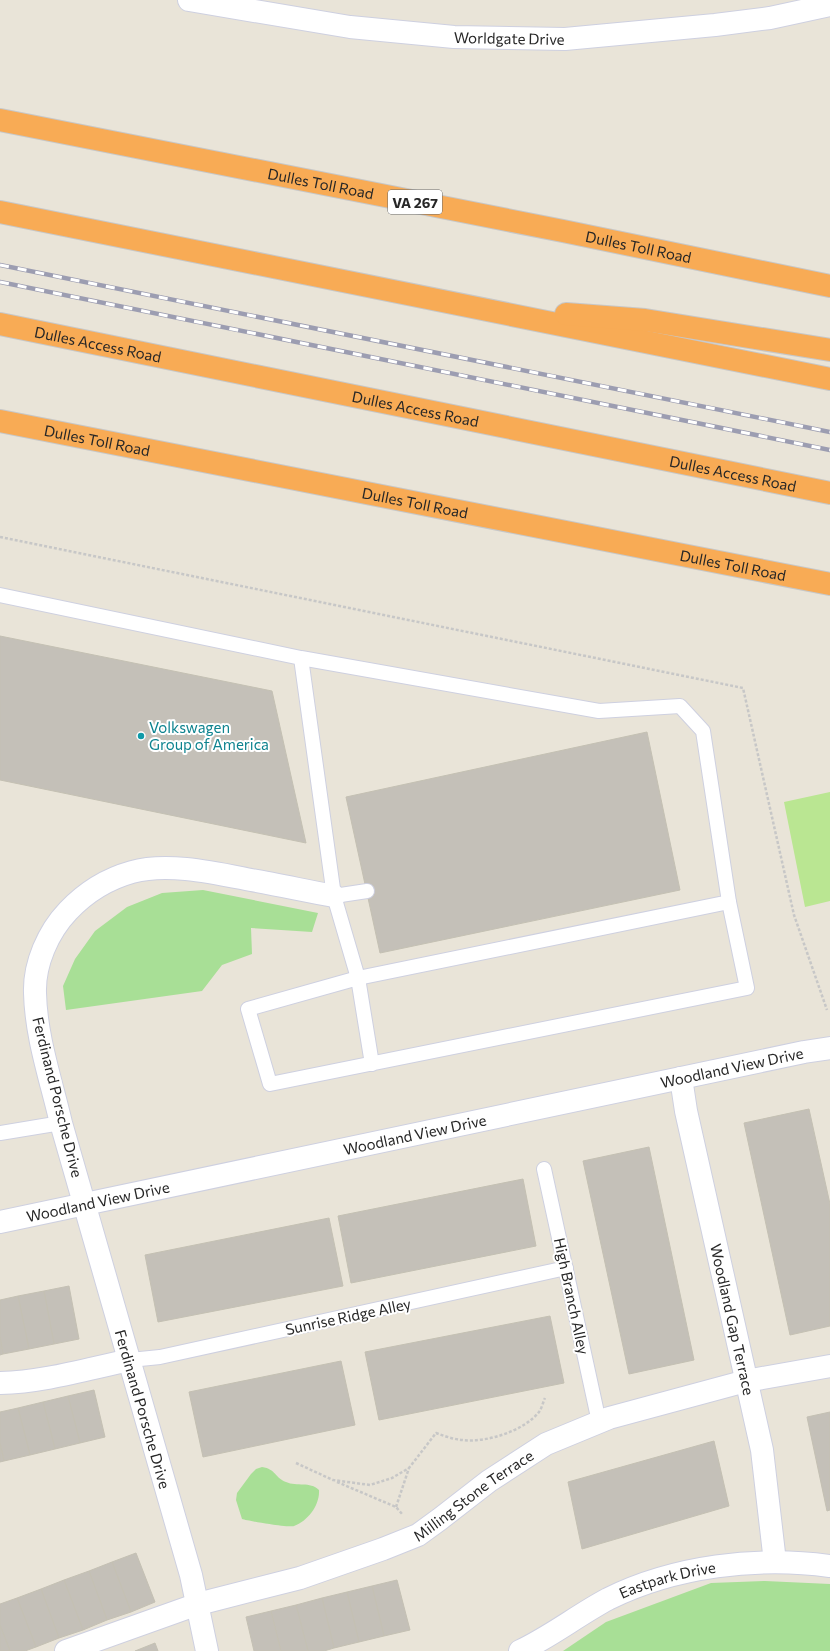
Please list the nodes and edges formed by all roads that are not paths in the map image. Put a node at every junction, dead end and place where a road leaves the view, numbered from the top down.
1 (189, 0) edge
2 (830, 5) edge
3 (0, 120) edge
4 (0, 212) edge
5 (830, 286) edge
6 (472, 307) junction
7 (0, 324) edge
8 (830, 350) edge
9 (830, 379) edge
10 (0, 421) edge
11 (830, 493) edge
12 (830, 584) edge
13 (0, 595) edge
14 (301, 658) junction
15 (366, 891) dead end
16 (334, 896) junction
17 (729, 902) junction
18 (358, 978) junction
19 (830, 1048) edge
20 (372, 1064) junction
21 (681, 1078) junction
22 (61, 1123) junction
23 (0, 1133) edge
24 (544, 1169) dead end
25 (85, 1204) junction
26 (0, 1222) edge
27 (566, 1268) junction
28 (130, 1360) junction
29 (830, 1366) edge
30 (746, 1381) junction
31 (0, 1383) edge
32 (599, 1422) junction
33 (775, 1562) junction
34 (830, 1566) edge
35 (198, 1604) junction
36 (66, 1651) edge
37 (206, 1651) edge
38 (520, 1651) edge

1 - 2 street, Worldgate Drive
3 - 5 highway, Dulles Toll Road / VA 267
4 - 6 highway
6 - 8 highway
6 - 9 highway
7 - 11 highway, Dulles Access Road
10 - 12 highway, Dulles Toll Road
13 - 14 lane
14 - 16 lane
14 - 17 lane
15 - 16 lane
16 - 18 lane
16 - 22 street, Ferdinand Porsche Drive
17 - 18 lane
17 - 20 lane
18 - 20 lane
18 - 20 lane
19 - 21 street, Woodland View Drive
21 - 25 street, Woodland View Drive
21 - 30 street, Woodland Gap Terrace
22 - 23 lane
22 - 25 street, Ferdinand Porsche Drive
24 - 27 lane, High Branch Alley
25 - 26 street, Woodland View Drive
25 - 28 street, Ferdinand Porsche Drive
27 - 28 lane, Sunrise Ridge Alley
27 - 32 lane, High Branch Alley
28 - 31 street
28 - 35 street, Ferdinand Porsche Drive
29 - 30 street, Milling Stone Terrace
30 - 32 street, Milling Stone Terrace
30 - 33 street, Woodland Gap Terrace
32 - 35 street, Milling Stone Terrace
33 - 34 street, Eastpark Drive
33 - 38 street, Eastpark Drive
35 - 36 street, Milling Stone Terrace
35 - 37 street, Ferdinand Porsche Drive

